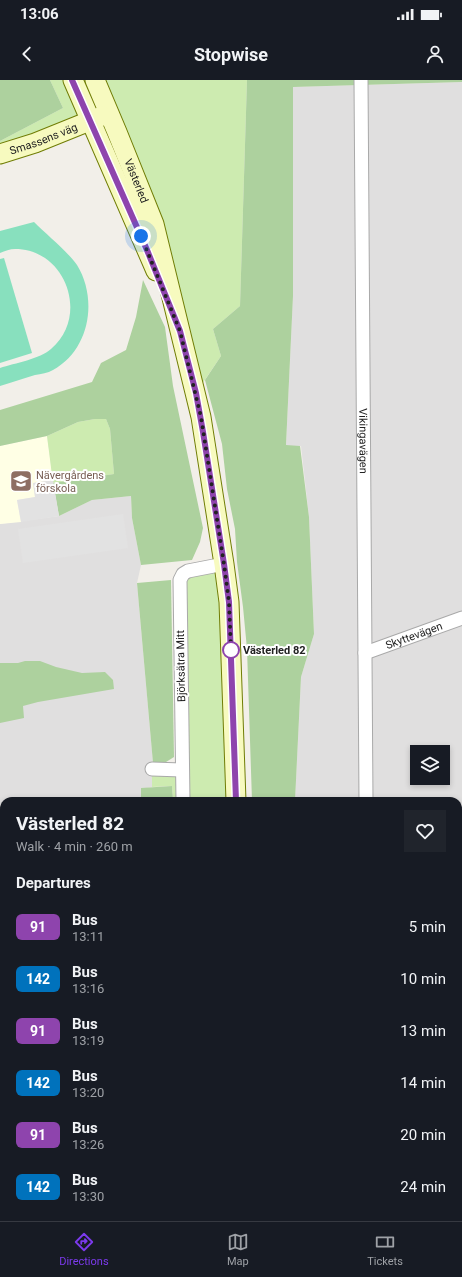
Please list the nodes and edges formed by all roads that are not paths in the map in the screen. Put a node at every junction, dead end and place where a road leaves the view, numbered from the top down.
1 (72, 80) edge
2 (95, 80) edge
3 (360, 80) edge
4 (109, 112) junction
5 (91, 121) junction
6 (0, 154) edge
7 (180, 331) junction
8 (224, 564) junction
9 (462, 618) edge
10 (365, 653) junction
11 (152, 769) dead end
12 (182, 770) junction
13 (183, 797) edge
14 (236, 797) edge
15 (366, 797) edge

1 - 5 street, Västerled
2 - 4 street, Västerled
3 - 10 street, Vikingavägen
4 - 5 street, Smassens väg
4 - 7 street, Västerled
5 - 6 street, Smassens väg
5 - 7 street, Västerled
7 - 8 street, Västerled
8 - 12 street, Björksätra Mitt
8 - 14 street, Västerled
9 - 10 street, Skyttevägen
10 - 15 street, Vikingavägen
11 - 12 street
12 - 13 street, Björksätra Mitt

